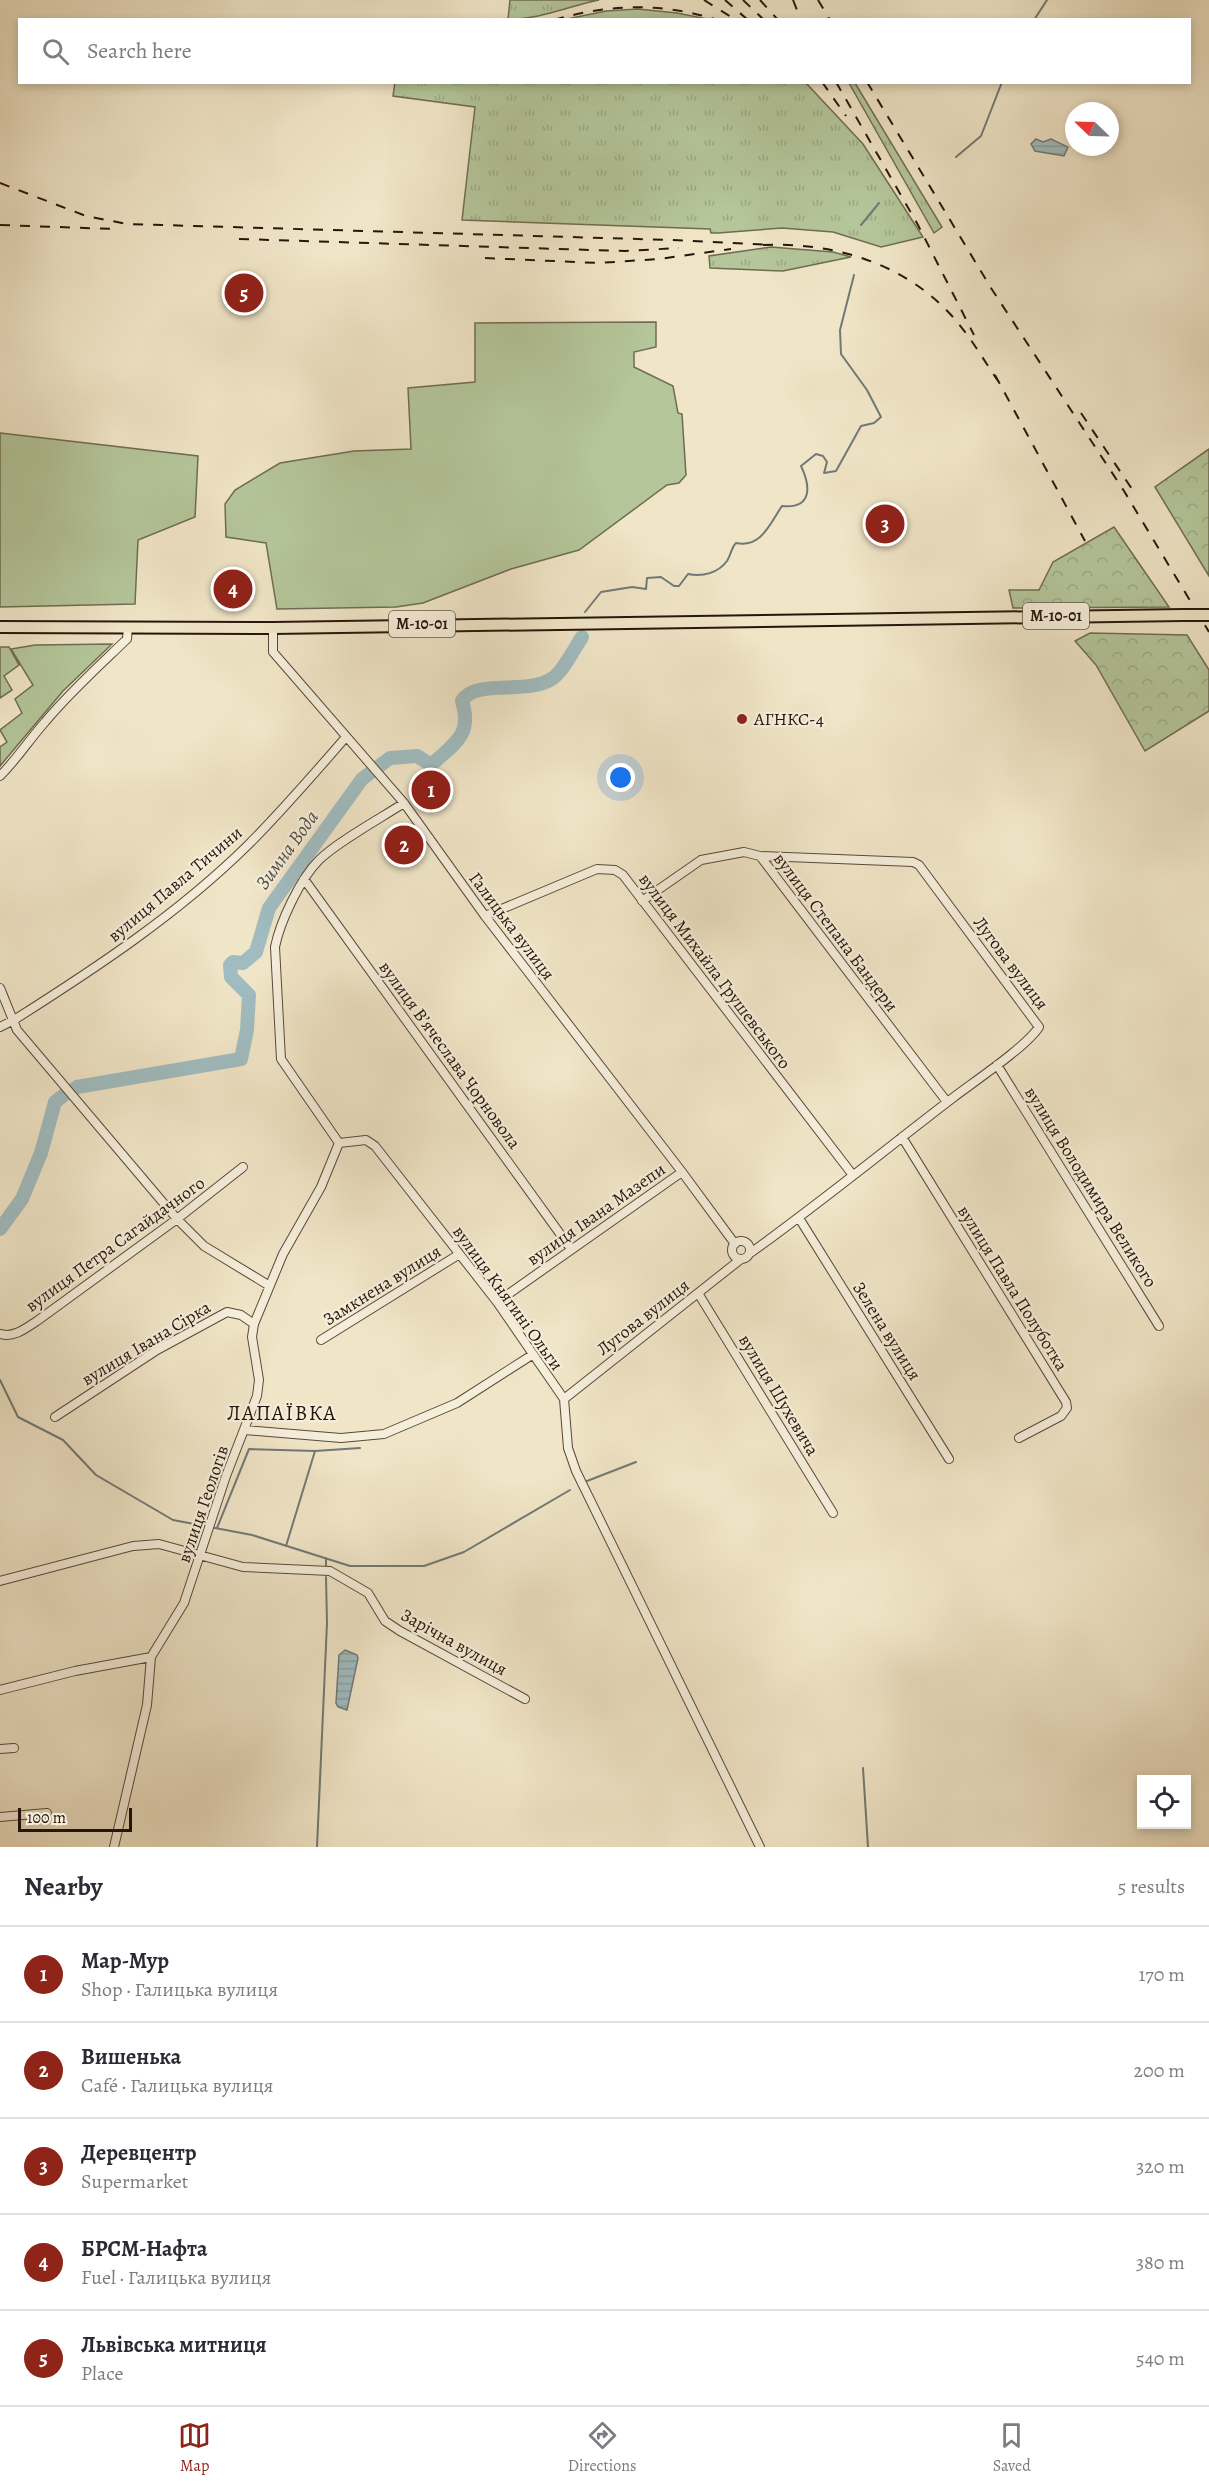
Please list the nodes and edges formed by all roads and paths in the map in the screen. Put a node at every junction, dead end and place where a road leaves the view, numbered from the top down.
1 (1209, 615) edge
2 (0, 627) edge
3 (128, 627) junction
4 (273, 628) junction
5 (346, 737) junction
6 (0, 776) edge
7 (404, 803) junction
8 (760, 856) junction
9 (304, 879) junction
10 (642, 901) junction
11 (485, 916) junction
12 (0, 988) edge
13 (14, 1020) junction
14 (0, 1027) edge
15 (997, 1065) junction
16 (947, 1102) junction
17 (902, 1137) junction
18 (339, 1143) junction
19 (243, 1167) dead end
20 (682, 1172) junction
21 (852, 1174) junction
22 (799, 1218) junction
23 (177, 1219) junction
24 (735, 1244) junction
25 (571, 1249) junction
26 (749, 1254) junction
27 (458, 1255) junction
28 (741, 1259) junction
29 (268, 1285) junction
30 (698, 1293) junction
31 (497, 1302) junction
32 (254, 1324) junction
33 (1159, 1326) dead end
34 (1, 1334) edge
35 (321, 1340) dead end
36 (532, 1355) junction
37 (564, 1399) junction
38 (55, 1417) dead end
39 (245, 1430) junction
40 (1019, 1438) dead end
41 (949, 1459) dead end
42 (833, 1514) dead end
43 (201, 1553) junction
44 (0, 1581) edge
45 (151, 1657) junction
46 (0, 1690) edge
47 (525, 1699) dead end
48 (14, 1748) dead end
49 (0, 1749) edge
50 (47, 1813) dead end
51 (0, 1817) edge
52 (114, 1847) edge
53 (760, 1847) edge

1 - 4 highway, М-10-01, bridge
2 - 3 highway, М-10-01
3 - 4 highway, М-10-01
3 - 6 street
4 - 5 street, Галицька вулиця
5 - 7 street, Галицька вулиця
5 - 13 street, вулиця Павла Тичини
7 - 9 street
7 - 11 street, Галицька вулиця
8 - 10 street, вулиця Степана Бандери
8 - 15 street, Лугова вулиця
8 - 16 street, вулиця Степана Бандери
9 - 18 street
9 - 25 street, вулиця Вʼячеслава Чорновола
10 - 11 street, вулиця Михайла Грушевського
10 - 21 street, вулиця Михайла Грушевського
11 - 20 street, Галицька вулиця
12 - 13 street
13 - 14 street, вулиця Павла Тичини
13 - 23 street
15 - 16 street, Лугова вулиця
15 - 33 street, вулиця Володимира Великого
16 - 17 street, Лугова вулиця
17 - 21 street, Лугова вулиця
17 - 40 street, вулиця Павла Полуботка
18 - 27 street, вулиця Княгині Ольги
18 - 29 street, вулиця Геологів
19 - 23 street, вулиця Петра Сагайдачного
20 - 24 street, Галицька вулиця
20 - 25 street, вулиця Івана Мазепи
21 - 22 street, Лугова вулиця
22 - 26 street, Лугова вулиця
22 - 41 street, Зелена вулиця
23 - 29 street
23 - 34 street, вулиця Петра Сагайдачного
24 - 26 street
24 - 28 street
25 - 31 street, вулиця Івана Мазепи
26 - 28 street
27 - 31 street, вулиця Княгині Ольги
27 - 35 street, Замкнена вулиця
28 - 30 street, Лугова вулиця
29 - 32 street, вулиця Геологів
30 - 37 street, Лугова вулиця
30 - 42 street, вулиця Шухевича
31 - 36 street, вулиця Княгині Ольги
32 - 38 street, вулиця Івана Сірка
32 - 39 street, вулиця Геологів
36 - 37 street, вулиця Княгині Ольги
36 - 39 street
37 - 53 street
39 - 43 street, вулиця Геологів
43 - 44 street, Зарічна вулиця
43 - 45 street, вулиця Геологів
43 - 47 street, Зарічна вулиця
45 - 46 street
45 - 52 street, вулиця Геологів
48 - 49 street
50 - 51 street

